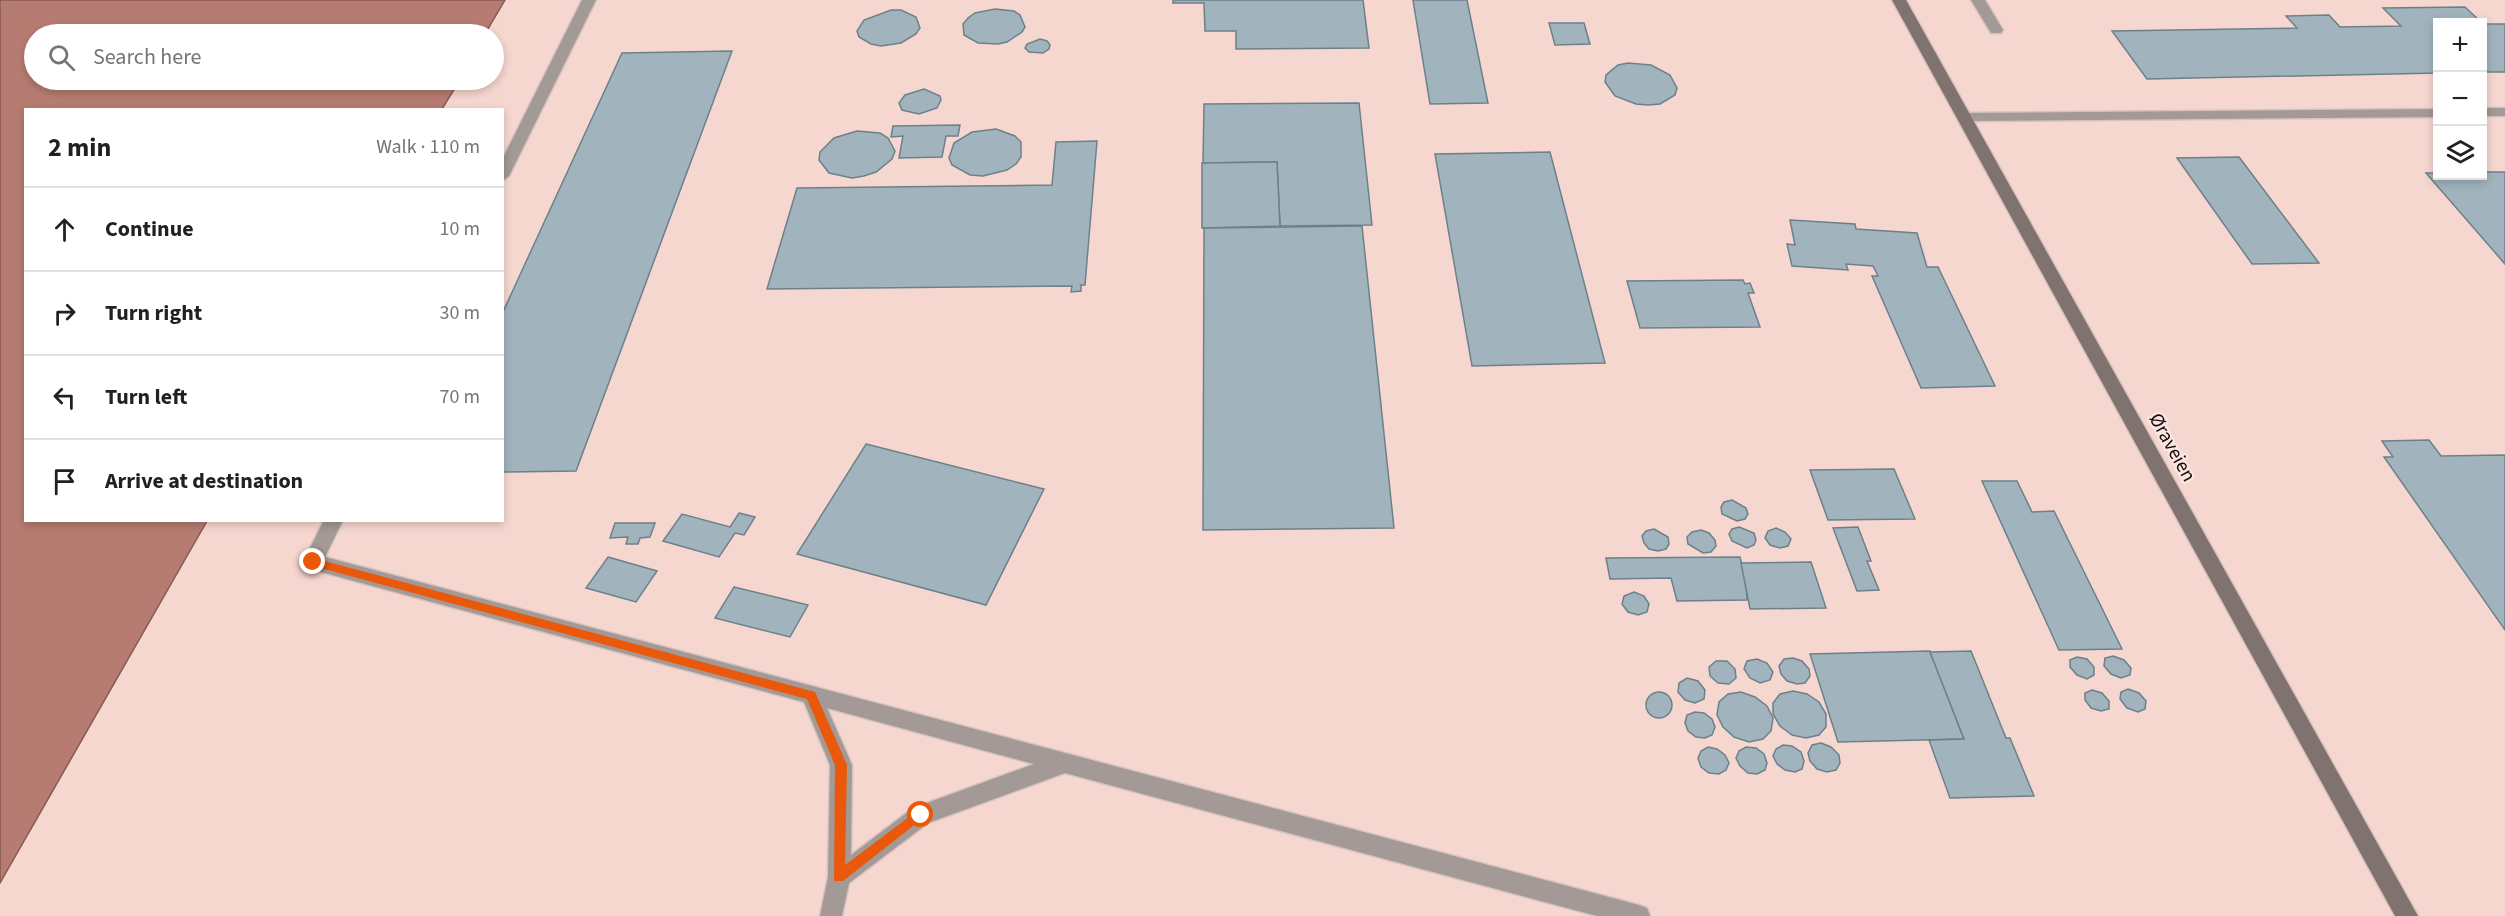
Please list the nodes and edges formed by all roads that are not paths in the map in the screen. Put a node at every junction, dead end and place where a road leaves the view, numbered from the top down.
1 (589, 0) edge
2 (1899, 0) edge
3 (1978, 0) edge
4 (1996, 30) dead end
5 (2487, 112) edge
6 (2505, 112) edge
7 (2433, 113) edge
8 (1964, 117) junction
9 (504, 172) edge
10 (333, 522) edge
11 (811, 695) junction
12 (1065, 763) junction
13 (839, 877) junction
14 (831, 916) edge
15 (1639, 916) edge
16 (2407, 916) edge

1 - 9 lane
2 - 8 street, Øraveien
3 - 4 lane
5 - 6 lane
7 - 8 lane
8 - 16 street, Øraveien
10 - 11 lane
11 - 12 lane
11 - 13 lane
12 - 13 lane
12 - 15 lane
13 - 14 lane

